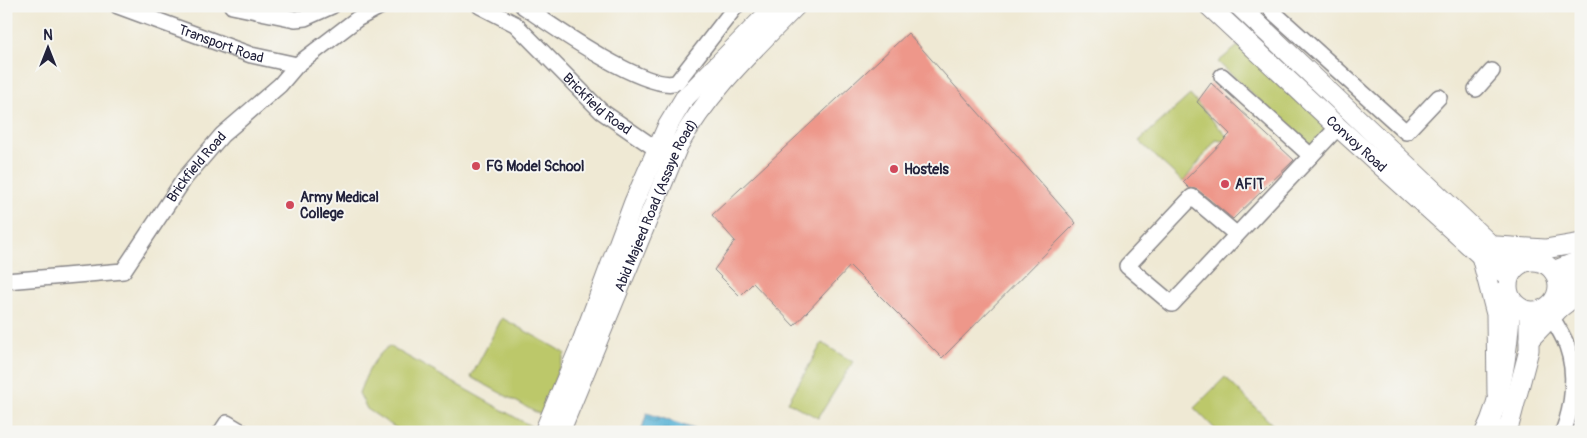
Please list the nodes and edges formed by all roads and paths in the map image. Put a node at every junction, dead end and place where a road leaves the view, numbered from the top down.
1 (118, 6) edge
2 (232, 6) edge
3 (332, 6) edge
4 (380, 6) edge
5 (480, 6) edge
6 (524, 6) edge
7 (736, 6) edge
8 (774, 6) edge
9 (796, 6) edge
10 (1209, 6) edge
11 (1238, 6) edge
12 (1272, 8) edge
13 (297, 65) junction
14 (1492, 71) dead end
15 (1222, 76) dead end
16 (1476, 89) dead end
17 (1439, 97) dead end
18 (1338, 127) junction
19 (665, 155) junction
20 (1311, 156) junction
21 (1237, 235) junction
22 (1581, 242) edge
23 (1581, 246) edge
24 (1486, 250) junction
25 (1581, 260) edge
26 (1514, 271) junction
27 (1554, 274) junction
28 (1581, 274) edge
29 (6, 280) edge
30 (1581, 287) edge
31 (1581, 292) edge
32 (1511, 299) junction
33 (1542, 312) junction
34 (1497, 395) junction
35 (1564, 431) edge
36 (221, 432) edge
37 (242, 432) edge
38 (544, 432) edge
39 (560, 432) edge
40 (1485, 432) edge
41 (1504, 432) edge

1 - 13 street, Transport Road
2 - 3 street
4 - 13 street, Brickfield Road
5 - 19 street, Brickfield Road
6 - 7 street
8 - 19 main road, Abid Majeed Road (Assaye Road)
9 - 19 main road, Abid Majeed Road (Assaye Road)
10 - 18 main road, Convoy Road
11 - 24 main road, Convoy Road
12 - 17 street
13 - 29 street, Brickfield Road
14 - 16 street
15 - 20 street
18 - 20 street
18 - 24 main road, Convoy Road
19 - 38 main road, Abid Majeed Road (Assaye Road)
19 - 39 main road, Abid Majeed Road (Assaye Road)
20 - 21 street
21 - 21 street
22 - 24 main road
23 - 27 main road
24 - 26 main road, Convoy Road
24 - 34 main road
25 - 27 main road
26 - 27 main road
26 - 32 main road
27 - 28 street
27 - 30 street
27 - 33 main road
31 - 33 main road
32 - 33 main road
32 - 34 main road
33 - 35 street
33 - 41 main road
34 - 40 main road
36 - 37 street

